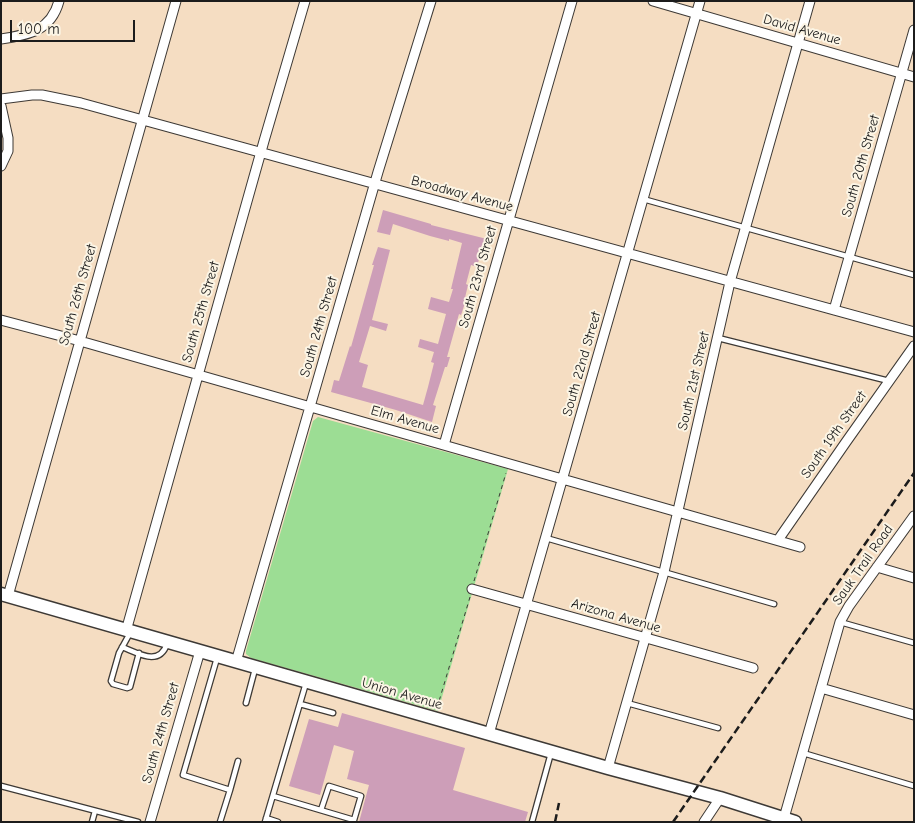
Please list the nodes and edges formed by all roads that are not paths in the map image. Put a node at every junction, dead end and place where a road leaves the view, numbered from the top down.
1 (59, 1) edge
2 (176, 1) edge
3 (305, 1) edge
4 (431, 1) edge
5 (572, 1) edge
6 (653, 1) edge
7 (700, 1) edge
8 (810, 1) edge
9 (696, 14) junction
10 (914, 30) edge
11 (1, 39) edge
12 (798, 44) junction
13 (901, 74) junction
14 (914, 77) edge
15 (1, 100) edge
16 (1, 106) edge
17 (142, 121) junction
18 (260, 153) junction
19 (1, 166) edge
20 (374, 184) junction
21 (643, 199) junction
22 (508, 220) junction
23 (746, 228) junction
24 (628, 254) junction
25 (849, 256) junction
26 (914, 275) edge
27 (730, 282) junction
28 (834, 310) junction
29 (1, 320) edge
30 (914, 332) edge
31 (717, 338) junction
32 (80, 341) junction
33 (914, 346) edge
34 (198, 375) junction
35 (889, 381) junction
36 (310, 407) junction
37 (444, 445) junction
38 (563, 479) junction
39 (679, 512) junction
40 (913, 517) edge
41 (546, 538) junction
42 (778, 540) junction
43 (800, 547) dead end
44 (877, 567) junction
45 (664, 572) junction
46 (914, 578) edge
47 (472, 589) dead end
48 (5, 595) edge
49 (774, 604) dead end
50 (527, 605) junction
51 (840, 622) junction
52 (128, 631) junction
53 (646, 638) junction
54 (168, 643) junction
55 (914, 643) edge
56 (122, 647) junction
57 (200, 651) junction
58 (139, 653) junction
59 (218, 656) junction
60 (236, 662) junction
61 (256, 667) junction
62 (753, 668) dead end
63 (307, 682) junction
64 (821, 688) junction
65 (246, 703) dead end
66 (627, 703) junction
67 (300, 704) junction
68 (333, 713) dead end
69 (914, 714) edge
70 (718, 728) dead end
71 (489, 734) junction
72 (551, 752) junction
73 (802, 754) junction
74 (238, 761) dead end
75 (608, 768) junction
76 (1, 786) edge
77 (914, 786) edge
78 (230, 790) junction
79 (273, 796) junction
80 (720, 798) junction
81 (322, 810) junction
82 (95, 811) junction
83 (115, 816) junction
84 (266, 820) edge
85 (790, 820) edge
86 (92, 822) edge
87 (114, 822) edge
88 (138, 822) edge
89 (150, 822) edge
90 (220, 822) edge
91 (278, 822) edge
92 (532, 822) edge
93 (704, 822) edge

1 - 11 street
2 - 17 street, South 26th Street
3 - 18 street, South 25th Street
4 - 20 street, South 24th Street
5 - 22 street, South 23rd Street
6 - 9 street, David Avenue
7 - 9 street, South 22nd Street
8 - 12 street, South 21st Street
9 - 12 street, David Avenue
9 - 21 street, South 22nd Street
10 - 13 street, South 20th Street
12 - 13 street, David Avenue
12 - 23 street, South 21st Street
13 - 14 street, David Avenue
13 - 25 street, South 20th Street
15 - 17 street, Broadway Avenue
16 - 19 street
17 - 18 street, Broadway Avenue
17 - 32 street, South 26th Street
18 - 20 street, Broadway Avenue
18 - 34 street, South 25th Street
20 - 22 street, Broadway Avenue
20 - 36 street, South 24th Street
21 - 23 lane
21 - 24 street, South 22nd Street
22 - 24 street, Broadway Avenue
22 - 37 street, South 23rd Street
23 - 25 lane
23 - 27 street, South 21st Street
24 - 27 street, Broadway Avenue
24 - 38 street, South 22nd Street
25 - 26 lane
25 - 28 street, South 20th Street
27 - 28 street, Broadway Avenue
27 - 31 street, South 21st Street
28 - 30 street, Broadway Avenue
29 - 32 street, Elm Avenue
31 - 35 lane
31 - 39 street, South 21st Street
32 - 34 street, Elm Avenue
32 - 48 street, South 26th Street
33 - 35 street, South 19th Street
34 - 36 street, Elm Avenue
34 - 52 street, South 25th Street
35 - 42 street, South 19th Street
36 - 37 street, Elm Avenue
36 - 60 street, South 24th Street
37 - 38 street, Elm Avenue
38 - 39 street, Elm Avenue
38 - 41 street, South 22nd Street
39 - 42 street, Elm Avenue
39 - 45 street, South 21st Street
40 - 44 street, Sauk Trail Road
41 - 45 lane
41 - 50 street, South 22nd Street
42 - 43 street, Elm Avenue
44 - 46 street
44 - 51 street, Sauk Trail Road
45 - 49 lane
45 - 53 street, South 21st Street
47 - 50 street, Arizona Avenue
48 - 52 street, Union Avenue
50 - 53 street, Arizona Avenue
50 - 71 street, South 22nd Street
51 - 55 lane
51 - 64 street, Sauk Trail Road
52 - 54 street, Union Avenue
52 - 56 lane
53 - 62 street, Arizona Avenue
53 - 66 street, South 21st Street
54 - 57 street, Union Avenue
54 - 58 lane
56 - 58 lane
56 - 58 lane
57 - 59 street, Union Avenue
57 - 89 street, South 24th Street
59 - 60 street, Union Avenue
59 - 78 lane
60 - 61 street, Union Avenue
61 - 63 street, Union Avenue
61 - 65 lane
63 - 67 lane
63 - 71 street, Union Avenue
64 - 69 street
64 - 73 street
66 - 70 lane
66 - 75 street, South 21st Street
67 - 68 lane
67 - 79 lane
71 - 72 street, Union Avenue
72 - 75 street, Union Avenue
72 - 92 lane
73 - 77 lane
73 - 85 street
74 - 78 lane
75 - 80 street, Union Avenue
76 - 82 lane
78 - 90 lane
79 - 81 lane
79 - 84 lane
80 - 85 street, Union Avenue
80 - 93 street
81 - 81 lane
82 - 83 lane
82 - 86 lane
83 - 87 lane
83 - 88 lane
84 - 91 lane

